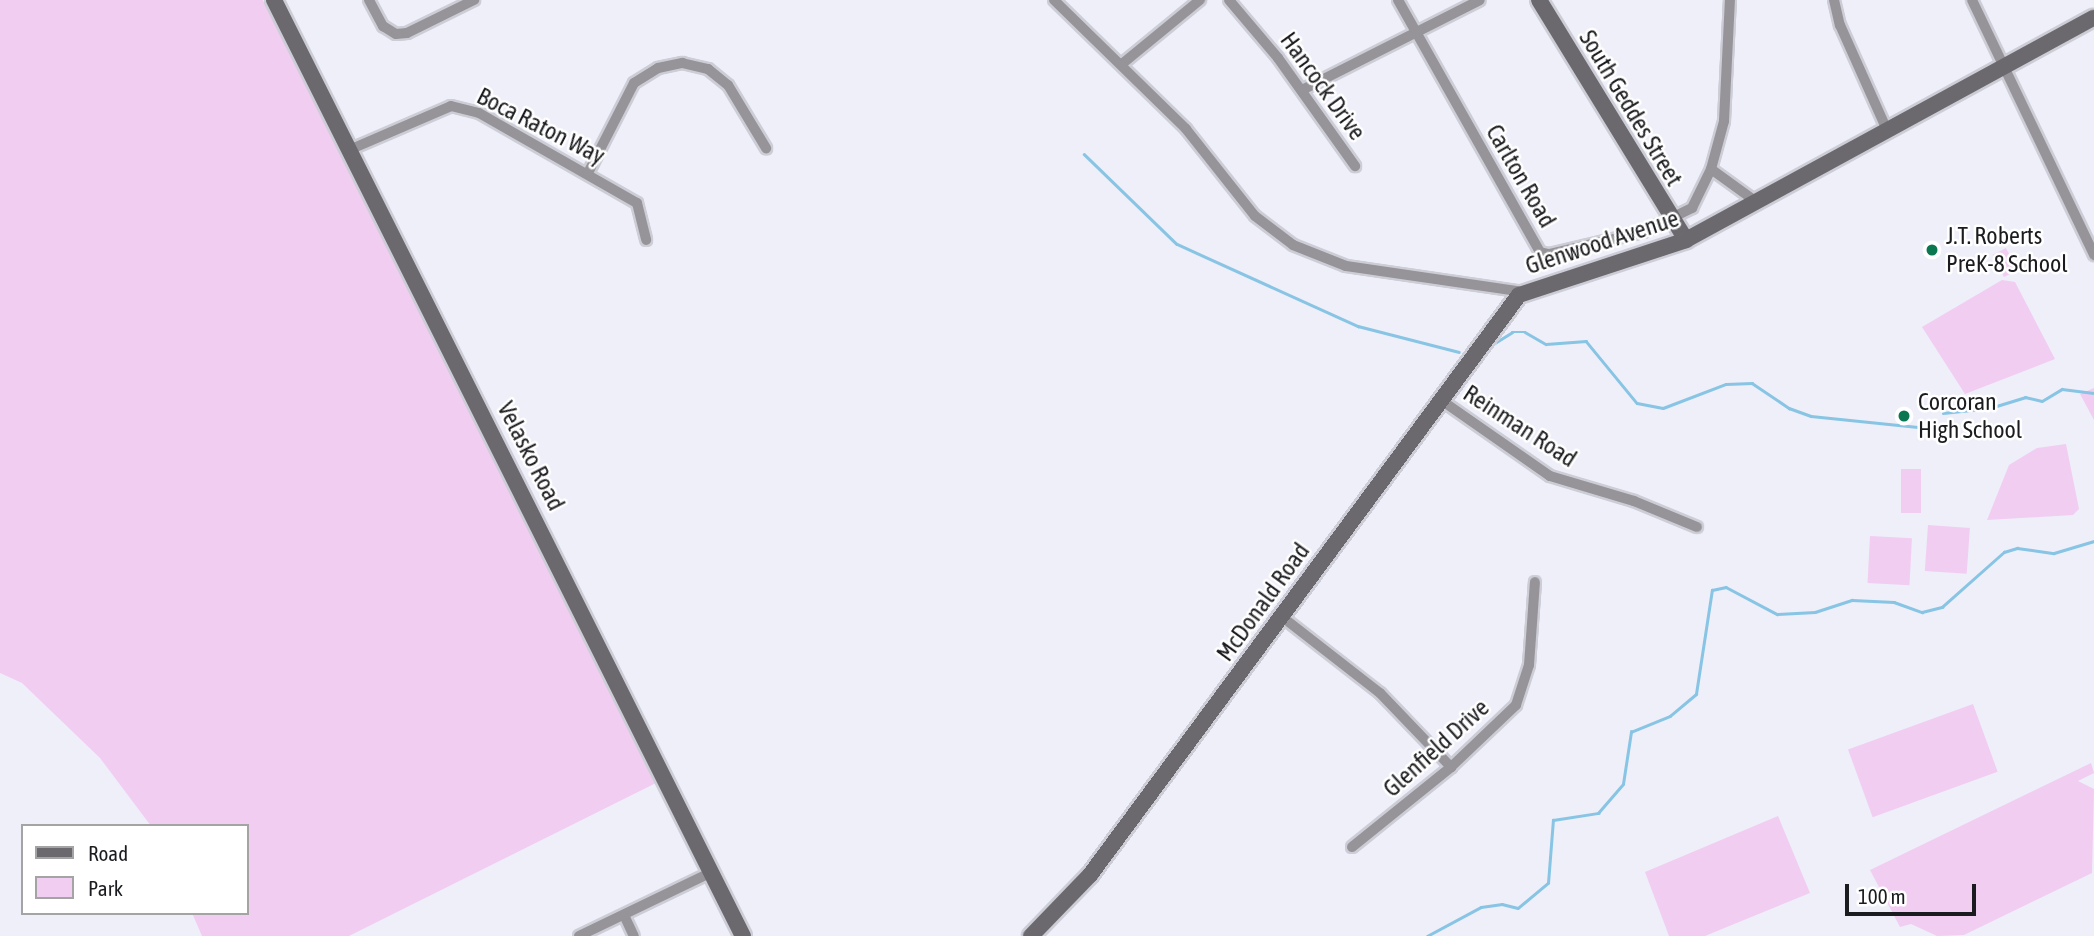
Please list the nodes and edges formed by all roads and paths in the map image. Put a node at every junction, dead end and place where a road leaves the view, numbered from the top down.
1 (274, 0) edge
2 (369, 0) edge
3 (474, 0) edge
4 (1054, 0) edge
5 (1200, 0) edge
6 (1229, 0) edge
7 (1398, 0) edge
8 (1480, 0) edge
9 (1539, 0) edge
10 (1730, 0) edge
11 (1972, 0) edge
12 (1832, 1) edge
13 (2094, 18) edge
14 (1417, 33) junction
15 (1122, 64) junction
16 (2004, 68) junction
17 (1302, 90) junction
18 (1887, 130) junction
19 (766, 148) dead end
20 (349, 150) junction
21 (1355, 166) dead end
22 (1711, 170) junction
23 (588, 173) junction
24 (1758, 203) junction
25 (1674, 220) junction
26 (646, 240) dead end
27 (1686, 240) junction
28 (2094, 254) edge
29 (1525, 292) junction
30 (1441, 400) junction
31 (1697, 527) dead end
32 (1535, 582) dead end
33 (1281, 616) junction
34 (1451, 767) junction
35 (1352, 847) dead end
36 (712, 872) junction
37 (624, 915) junction
38 (579, 936) edge
39 (634, 936) edge
40 (743, 936) edge
41 (1031, 936) edge

1 - 20 street, Velasko Road
2 - 3 street
4 - 15 street, Glenwood Avenue
5 - 15 street
6 - 17 street, Hancock Drive
7 - 14 street, Carlton Road
8 - 14 street
9 - 25 street, South Geddes Street
10 - 22 street
11 - 16 street
12 - 18 street
13 - 16 street, Glenwood Avenue
14 - 17 street
14 - 25 street, Carlton Road
15 - 29 street, Glenwood Avenue
16 - 18 street, Glenwood Avenue
16 - 28 street
17 - 21 street, Hancock Drive
18 - 24 street, Glenwood Avenue
19 - 23 street
20 - 23 street, Boca Raton Way
20 - 36 street, Velasko Road
22 - 24 street
22 - 25 street
23 - 26 street, Boca Raton Way
24 - 27 street, Glenwood Avenue
25 - 27 street, South Geddes Street
27 - 29 street, Glenwood Avenue
29 - 30 street, McDonald Road
30 - 31 street, Reinman Road
30 - 33 street, McDonald Road
32 - 34 street, Glenfield Drive
33 - 34 street
33 - 41 street, McDonald Road
34 - 35 street, Glenfield Drive
36 - 37 street
36 - 40 street, Velasko Road
37 - 38 street
37 - 39 street

